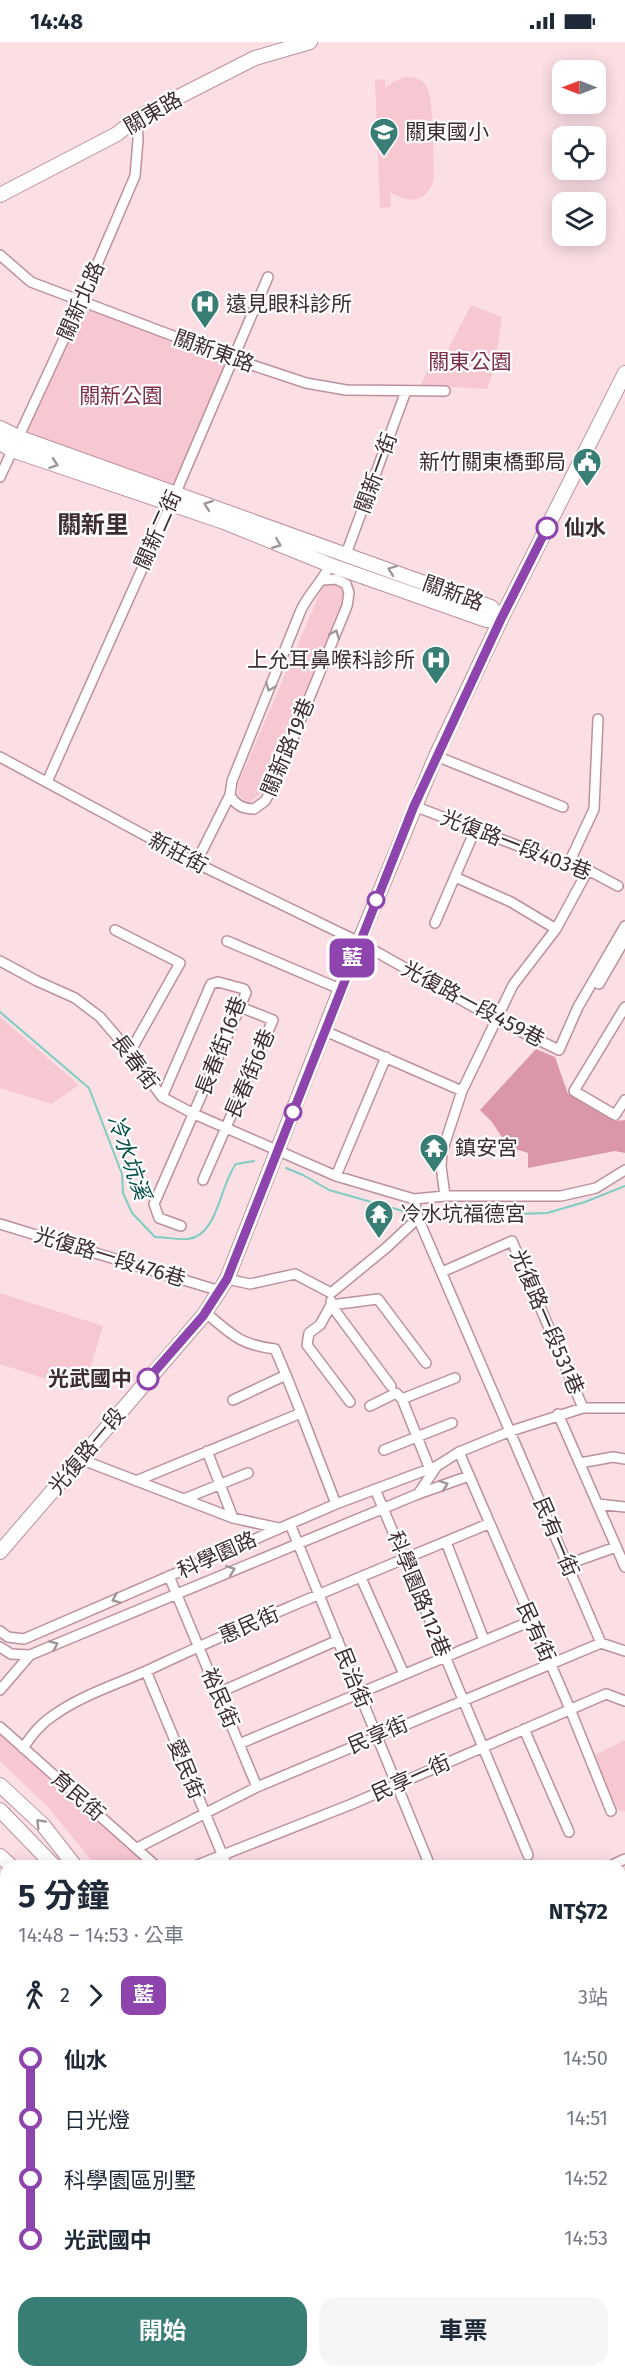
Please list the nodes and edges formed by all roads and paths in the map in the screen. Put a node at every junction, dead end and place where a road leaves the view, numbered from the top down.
1 (310, 42) edge
2 (137, 118) junction
3 (0, 195) edge
4 (0, 255) edge
5 (268, 277) dead end
6 (81, 302) junction
7 (234, 359) junction
8 (625, 373) edge
9 (406, 391) junction
10 (445, 392) dead end
11 (0, 428) edge
12 (10, 443) edge
13 (0, 477) edge
14 (173, 498) junction
15 (346, 554) junction
16 (330, 565) junction
17 (348, 578) junction
18 (323, 580) junction
19 (501, 619) junction
20 (598, 719) dead end
21 (436, 756) junction
22 (0, 757) edge
23 (46, 782) junction
24 (230, 795) junction
25 (414, 806) junction
26 (563, 807) dead end
27 (475, 830) junction
28 (196, 863) junction
29 (568, 865) junction
30 (588, 870) junction
31 (455, 877) junction
32 (618, 886) dead end
33 (435, 923) dead end
34 (625, 926) edge
35 (556, 929) junction
36 (115, 930) dead end
37 (625, 939) edge
38 (227, 942) dead end
39 (359, 942) junction
40 (0, 961) edge
41 (340, 989) junction
42 (240, 1007) junction
43 (625, 1007) edge
44 (495, 1019) junction
45 (325, 1030) junction
46 (560, 1050) junction
47 (129, 1052) junction
48 (386, 1057) junction
49 (462, 1091) junction
50 (162, 1097) junction
51 (625, 1100) edge
52 (194, 1114) junction
53 (227, 1128) junction
54 (278, 1150) junction
55 (625, 1170) edge
56 (336, 1176) junction
57 (203, 1180) dead end
58 (445, 1196) junction
59 (414, 1199) junction
60 (418, 1218) junction
61 (0, 1224) edge
62 (181, 1226) dead end
63 (442, 1272) junction
64 (223, 1285) junction
65 (331, 1293) junction
66 (331, 1305) junction
67 (205, 1312) junction
68 (426, 1363) dead end
69 (286, 1376) junction
70 (455, 1378) dead end
71 (391, 1386) dead end
72 (402, 1399) junction
73 (233, 1400) dead end
74 (350, 1401) dead end
75 (370, 1406) dead end
76 (583, 1408) junction
77 (625, 1408) edge
78 (301, 1413) junction
79 (558, 1414) junction
80 (452, 1423) dead end
81 (512, 1431) junction
82 (417, 1437) junction
83 (384, 1449) dead end
84 (207, 1451) junction
85 (459, 1452) junction
86 (80, 1459) junction
87 (625, 1459) edge
88 (580, 1463) junction
89 (433, 1467) junction
90 (248, 1473) dead end
91 (469, 1476) junction
92 (136, 1481) junction
93 (220, 1485) junction
94 (375, 1489) junction
95 (418, 1494) junction
96 (184, 1499) junction
97 (336, 1504) junction
98 (598, 1504) junction
99 (625, 1506) edge
100 (384, 1509) junction
101 (233, 1518) junction
102 (290, 1524) junction
103 (488, 1524) junction
104 (279, 1528) junction
105 (446, 1542) junction
106 (298, 1543) junction
107 (621, 1548) edge
108 (0, 1552) edge
109 (405, 1558) junction
110 (568, 1564) junction
111 (625, 1567) edge
112 (169, 1576) junction
113 (361, 1578) junction
114 (177, 1593) junction
115 (319, 1595) junction
116 (531, 1621) junction
117 (0, 1631) edge
118 (338, 1640) junction
119 (484, 1640) junction
120 (601, 1642) junction
121 (0, 1647) edge
122 (199, 1647) junction
123 (625, 1651) edge
124 (30, 1655) junction
125 (445, 1657) junction
126 (550, 1663) junction
127 (146, 1671) junction
128 (404, 1674) junction
129 (0, 1690) edge
130 (359, 1693) junction
131 (218, 1694) junction
132 (462, 1700) junction
133 (625, 1701) edge
134 (570, 1709) junction
135 (0, 1727) edge
136 (524, 1729) junction
137 (377, 1736) junction
138 (239, 1744) junction
139 (482, 1747) junction
140 (23, 1748) junction
141 (397, 1784) junction
142 (0, 1785) edge
143 (257, 1788) junction
144 (0, 1810) edge
145 (611, 1811) dead end
146 (205, 1814) junction
147 (569, 1832) dead end
148 (137, 1848) junction
149 (222, 1855) junction
150 (528, 1856) dead end
151 (48, 1860) edge
152 (70, 1860) edge
153 (150, 1860) edge
154 (210, 1860) edge
155 (224, 1860) edge
156 (428, 1860) edge

1 - 2 street, 關東路
2 - 3 street, 關東路
2 - 6 street, 關新北路
4 - 6 street, 關新東路
5 - 7 street, 關新二街
6 - 7 street, 關新東路
6 - 12 street, 關新北路
7 - 9 street, 關新東路
7 - 14 street, 關新二街
8 - 19 street, 光復路一段
9 - 10 street, 關新東路
9 - 15 street, 關新一街
11 - 12 street, 關新路
12 - 13 street, 關新北路
12 - 14 street, 關新路
15 -> 14 street, 關新路
14 -> 16 street, 關新路
14 - 23 street, 關新二街
19 -> 15 street, 關新路
16 - 17 street, 關新路
16 - 18 street, 關新路19巷
17 - 18 street
17 - 19 street, 關新路
24 -> 17 street, 關新路19巷
18 -> 24 street, 關新路19巷
19 - 21 street, 光復路一段
20 - 29 street
21 - 25 street, 光復路一段
21 - 26 street
22 - 23 street, 新莊街
23 - 28 street, 新莊街
24 - 28 street, 關新路19巷
25 - 27 street, 光復路一段403巷
25 - 39 street, 光復路一段
27 - 29 street, 光復路一段403巷
27 - 31 street
28 - 39 street, 新莊街
29 - 30 street, 光復路一段403巷
30 - 32 street, 光復路一段403巷
30 - 35 street
31 - 33 street
31 - 35 street
34 - 46 street, 光復路一段459巷
35 - 44 street
36 - 47 street
37 - 46 street
38 - 41 street
39 - 41 street, 光復路一段
39 - 44 street, 光復路一段459巷
40 - 47 street, 長春街
41 - 45 street, 光復路一段
42 - 50 street, 長春街16巷
42 - 52 street, 長春街16巷
42 - 53 street, 長春街6巷
43 - 51 street
44 - 46 street, 光復路一段459巷
44 - 49 street
45 - 48 street
45 - 54 street, 光復路一段
47 - 50 street, 長春街
48 - 49 street
48 - 56 street
49 - 58 street
50 - 52 street, 長春街
52 - 53 street, 長春街
52 - 62 street, 長春街16巷
53 - 54 street, 長春街
53 - 57 street
54 - 56 street, 長春街
54 - 64 street, 光復路一段
55 - 58 street
56 - 59 street, 長春街
58 - 59 street
59 - 60 street
60 - 63 street
60 - 65 street
61 - 64 street, 光復路一段476巷
63 - 76 street, 光復路一段531巷
63 - 81 street
64 - 65 street
64 - 67 street, 光復路一段
65 - 66 street
66 - 68 street
66 - 71 street
66 - 74 street
67 - 69 street
67 - 86 street, 光復路一段
69 - 73 street
69 - 78 street
70 - 72 street
72 - 75 street
72 - 82 street
76 - 77 street, 科學園路
76 - 79 street, 科學園路
78 - 84 street
78 - 97 street
79 - 81 street, 科學園路
79 - 88 street
80 - 82 street
81 - 85 street, 科學園路
81 - 110 street, 民有一街
82 - 83 street
82 - 89 street
84 - 92 street
84 - 93 street
85 - 89 street, 科學園路
85 - 91 street, 民有街
86 - 92 street
86 - 108 street, 光復路一段
87 - 88 street
88 - 98 street
89 - 94 street, 科學園路
89 - 95 street, 科學園路
90 - 93 street
95 -> 91 street, 科學園路
91 - 103 street, 民有街
92 - 96 street
93 - 96 street
93 - 101 street
94 - 97 street, 科學園路
94 - 100 street, 科學園路112巷
95 - 100 street, 科學園路
96 - 101 street
97 - 102 street, 科學園路
98 - 99 street
98 - 107 street
100 - 106 street, 科學園路
100 - 109 street, 科學園路112巷
101 - 104 street
102 - 104 street, 科學園路
102 - 106 street, 民治街
103 - 105 street, 惠民街
103 - 116 street, 民有街
104 - 112 street, 科學園路
105 - 109 street, 惠民街
105 - 119 street
114 -> 106 street, 科學園路
106 - 115 street, 民治街
107 - 110 street
107 - 111 street
109 - 113 street, 惠民街
109 - 125 street, 科學園路112巷
110 - 120 street, 民有一街
112 - 114 street, 裕民街
112 -> 117 street, 科學園路
113 - 115 street, 惠民街
113 - 128 street
114 - 122 street, 裕民街
124 -> 114 street, 科學園路
115 - 118 street, 民治街
115 - 122 street, 惠民街
116 - 119 street
116 - 126 street, 民有街
118 - 130 street, 民治街
118 - 131 street
119 - 125 street
120 - 123 street
120 - 126 street, 民享街
121 - 124 street
122 - 127 street, 惠民街
122 - 131 street, 裕民街
124 - 129 street, 科學園路
125 - 128 street
125 - 132 street, 科學園路112巷
126 - 132 street, 民享街
126 - 134 street, 民有街
127 - 140 street, 惠民街
127 - 146 street, 愛民街
128 - 130 street
130 - 137 street, 民治街
130 - 138 street
131 - 138 street, 裕民街
132 - 137 street, 民享街
132 - 139 street, 科學園路112巷
133 - 134 street, 民享一街
134 - 136 street, 民享一街
134 - 145 street, 民有街
135 - 140 street, 育民街
136 - 139 street, 民享一街
136 - 147 street
137 - 141 street, 民治街
137 - 143 street, 民享街
138 - 143 street, 裕民街
139 - 141 street, 民享一街
139 - 150 street, 科學園路112巷
140 - 148 street, 育民街
141 - 149 street, 民享一街
141 - 156 street, 民治街
152 -> 142 street
143 - 146 street, 民享街
144 - 151 street
146 - 148 street, 民享街
146 - 149 street, 愛民街
148 - 153 street, 育民街
149 - 154 street, 民享一街
149 - 155 street, 愛民街

